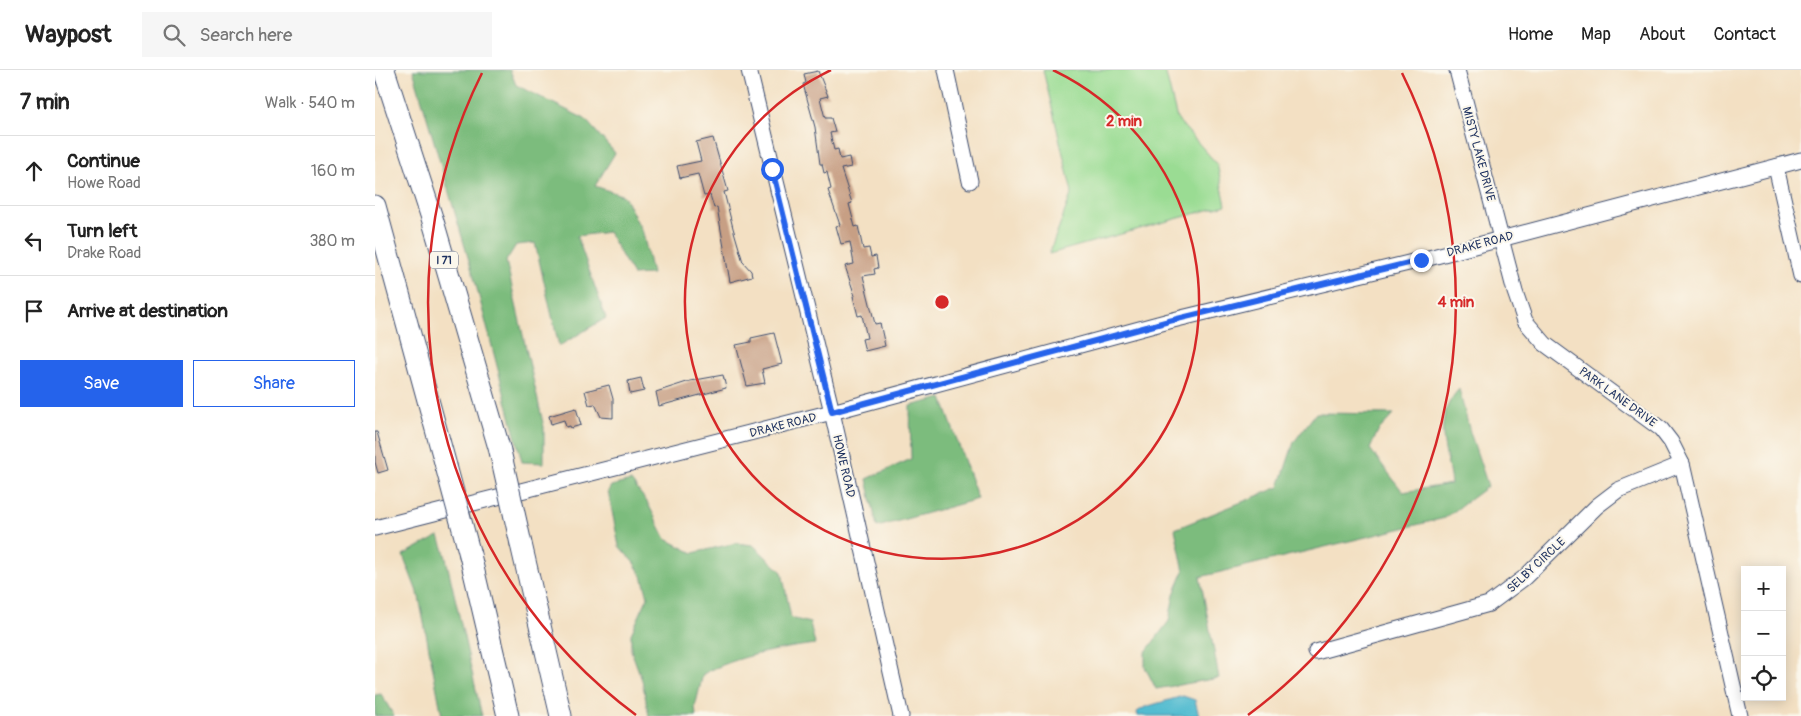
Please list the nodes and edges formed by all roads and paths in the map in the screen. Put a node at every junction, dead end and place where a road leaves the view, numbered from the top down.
1 (384, 70) edge
2 (749, 70) edge
3 (947, 70) edge
4 (1457, 70) edge
5 (1801, 160) edge
6 (1776, 167) junction
7 (970, 181) dead end
8 (375, 206) edge
9 (1501, 239) junction
10 (1801, 276) edge
11 (832, 412) junction
12 (1682, 464) junction
13 (375, 528) edge
14 (1316, 652) dead end
15 (508, 716) edge
16 (561, 716) edge
17 (901, 716) edge
18 (1740, 716) edge

1 - 16 highway, I 71, bridge
2 - 11 street, HOWE ROAD
3 - 7 street
4 - 9 street, MISTY LAKE DRIVE
5 - 6 street, DRAKE ROAD
6 - 9 street, DRAKE ROAD
6 - 10 street
8 - 15 highway, bridge
9 - 11 street, DRAKE ROAD
9 - 12 street, PARK LANE DRIVE
11 - 13 street, DRAKE ROAD
11 - 17 street, HOWE ROAD
12 - 14 street, SELBY CIRCLE
12 - 18 street, PARK LANE DRIVE

